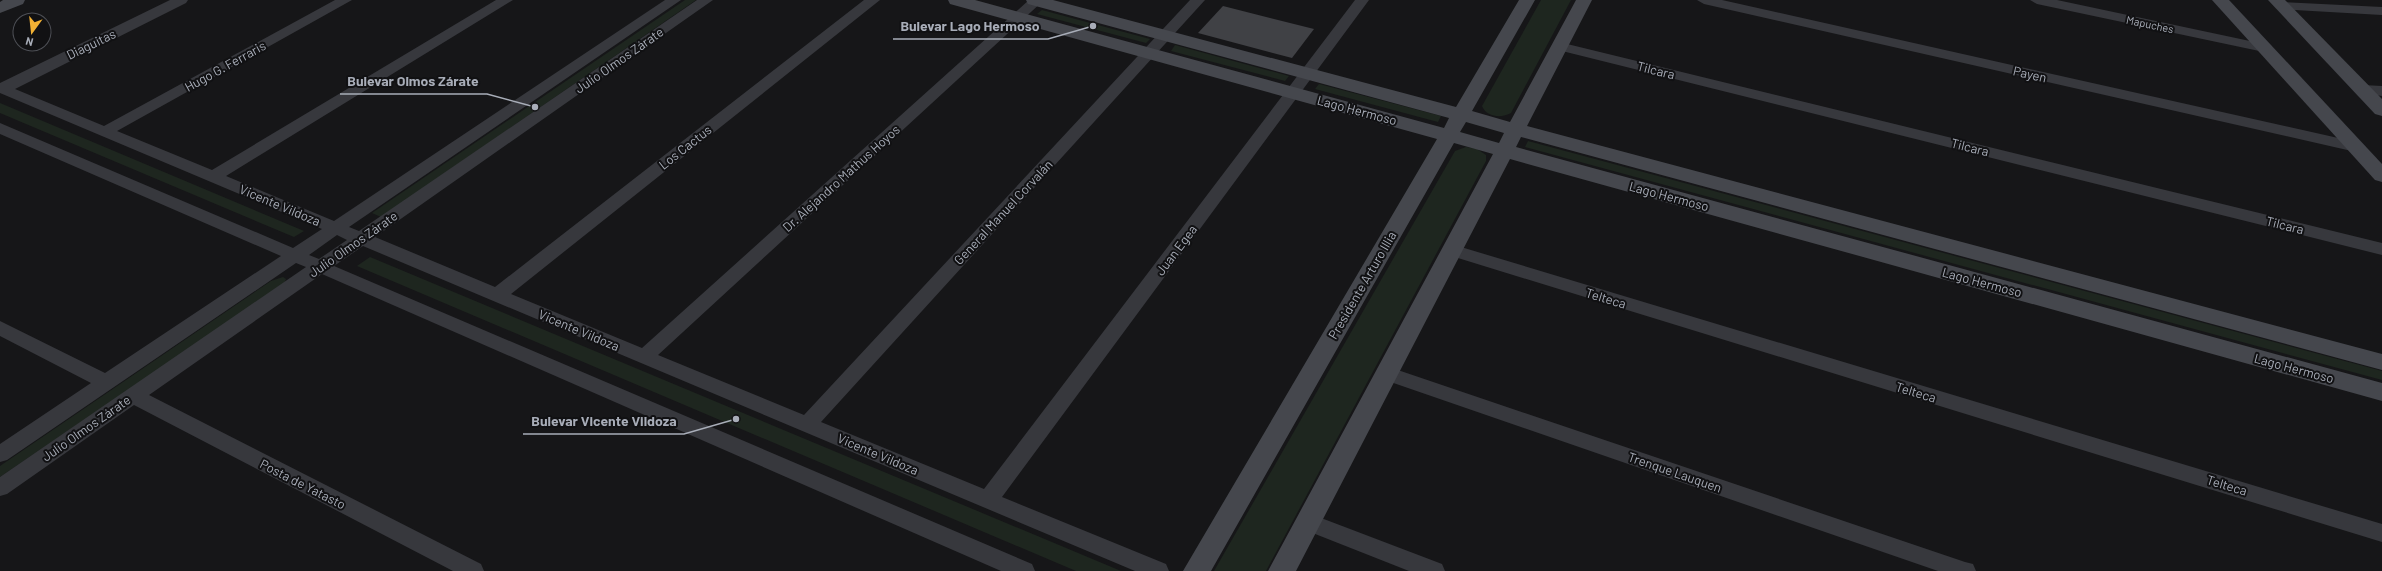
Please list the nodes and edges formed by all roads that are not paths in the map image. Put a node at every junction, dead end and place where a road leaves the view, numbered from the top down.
1 (17, 0) edge
2 (181, 0) edge
3 (345, 0) edge
4 (506, 0) edge
5 (674, 0) edge
6 (706, 0) edge
7 (873, 0) edge
8 (956, 0) edge
9 (1036, 0) edge
10 (1198, 0) edge
11 (1362, 0) edge
12 (1527, 0) edge
13 (1584, 0) edge
14 (1704, 0) edge
15 (2037, 0) edge
16 (2220, 0) edge
17 (2279, 3) edge
18 (0, 8) edge
19 (2382, 10) edge
20 (1018, 17) junction
21 (1166, 35) junction
22 (1559, 46) junction
23 (2264, 48) junction
24 (1150, 53) junction
25 (1307, 73) junction
26 (1, 88) edge
27 (2363, 90) junction
28 (2382, 91) edge
29 (1294, 93) junction
30 (2382, 110) edge
31 (1461, 114) junction
32 (0, 128) edge
33 (1515, 128) junction
34 (104, 132) junction
35 (1449, 135) junction
36 (2356, 147) junction
37 (1504, 150) junction
38 (2382, 176) edge
39 (212, 177) junction
40 (335, 228) junction
41 (360, 239) junction
42 (2382, 249) edge
43 (1451, 250) junction
44 (295, 255) junction
45 (320, 266) junction
46 (497, 295) junction
47 (0, 328) edge
48 (644, 357) junction
49 (2382, 362) edge
50 (1386, 373) junction
51 (106, 382) junction
52 (2382, 392) edge
53 (133, 396) junction
54 (807, 424) junction
55 (0, 454) edge
56 (0, 488) edge
57 (988, 500) junction
58 (1308, 522) junction
59 (2382, 533) edge
60 (472, 571) edge
61 (1024, 571) edge
62 (1158, 571) edge
63 (1197, 571) edge
64 (1282, 571) edge
65 (1434, 571) edge
66 (1965, 571) edge

1 - 18 street
2 - 26 street, Diaguitas
3 - 34 street, Hugo G. Ferraris
4 - 39 street
5 - 40 street, Julio Olmos Zárate
6 - 41 street, Julio Olmos Zárate
7 - 46 street, Los Cactus
8 - 20 street, Lago Hermoso
9 - 20 street, Dr. Alejandro Mathus Hoyos
9 - 21 street, Lago Hermoso
10 - 21 street, General Manuel Corvalán
11 - 25 street, Juan Egea
12 - 31 street, Presidente Arturo Illia
13 - 22 street
14 - 36 street, Payen
15 - 23 street, Mapuches
16 - 23 street
17 - 19 street
17 - 27 street
20 - 24 street, Lago Hermoso
20 - 48 street, Dr. Alejandro Mathus Hoyos
21 - 24 street, General Manuel Corvalán
21 - 25 street, Lago Hermoso
22 - 33 street
22 - 42 street, Tilcara
23 - 36 street
24 - 29 street, Lago Hermoso
24 - 54 street, General Manuel Corvalán
25 - 29 street, Juan Egea
25 - 31 street, Lago Hermoso
26 - 34 street, Vicente Vildoza
27 - 28 street
27 - 30 street
29 - 35 street, Lago Hermoso
29 - 57 street, Juan Egea
31 - 33 street, Lago Hermoso
31 - 35 street, Presidente Arturo Illia
32 - 44 street
33 - 37 street
33 - 49 street, Lago Hermoso
34 - 39 street, Vicente Vildoza
35 - 37 street, Lago Hermoso
35 - 63 street, Presidente Arturo Illia
36 - 38 street
37 - 43 street
37 - 52 street, Lago Hermoso
39 - 40 street, Vicente Vildoza
40 - 41 street, Vicente Vildoza
40 - 44 street, Julio Olmos Zárate
41 - 45 street, Julio Olmos Zárate
41 - 46 street, Vicente Vildoza
43 - 50 street
43 - 59 street, Telteca
44 - 45 street
44 - 51 street, Julio Olmos Zárate
45 - 53 street, Julio Olmos Zárate
45 - 61 street
46 - 48 street, Vicente Vildoza
47 - 51 street
48 - 54 street, Vicente Vildoza
50 - 58 street
50 - 66 street, Trenque Lauquen
51 - 55 street, Julio Olmos Zárate
53 - 56 street, Julio Olmos Zárate
53 - 60 street, Posta de Yatasto
54 - 57 street, Vicente Vildoza
57 - 62 street, Vicente Vildoza
58 - 64 street
58 - 65 street

